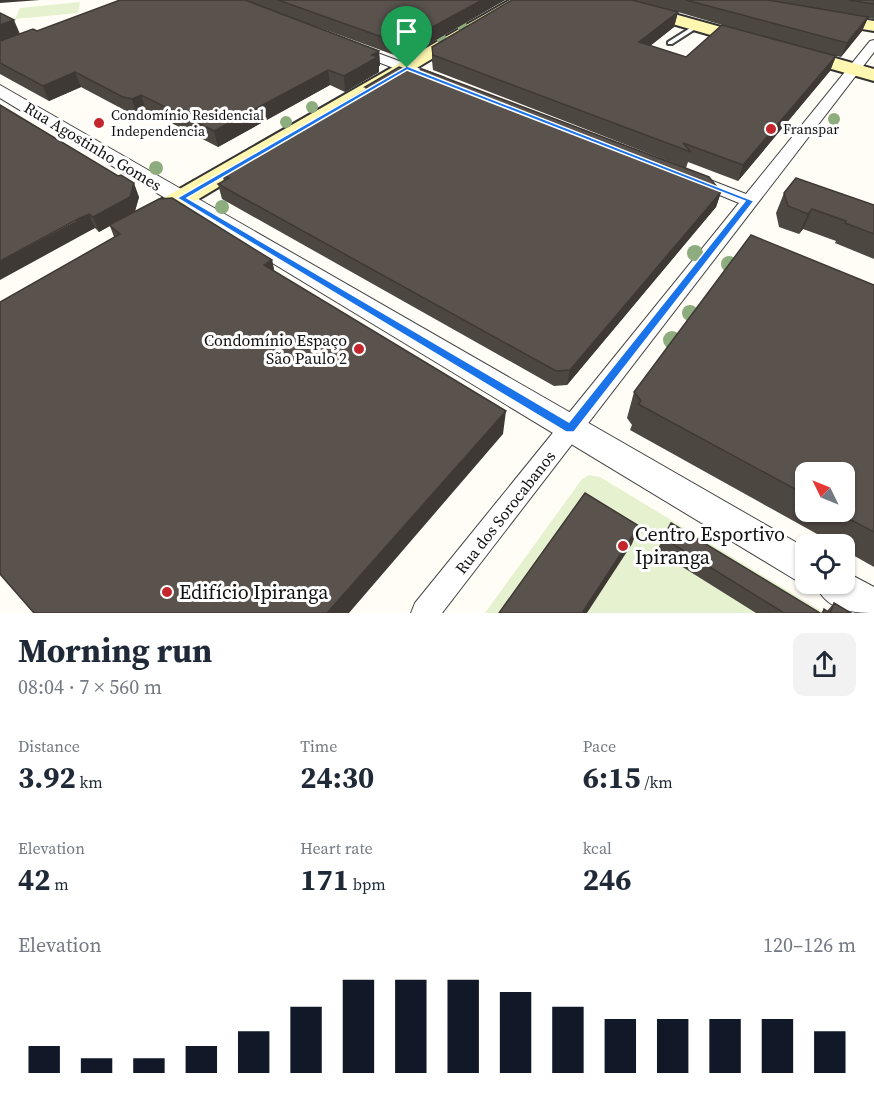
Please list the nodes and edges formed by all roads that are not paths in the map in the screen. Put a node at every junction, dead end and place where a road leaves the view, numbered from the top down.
1 (522, 0) edge
2 (606, 0) edge
3 (815, 15) edge
4 (697, 26) junction
5 (874, 26) edge
6 (670, 43) dead end
7 (874, 44) edge
8 (347, 45) edge
9 (407, 68) junction
10 (853, 70) junction
11 (874, 75) edge
12 (456, 87) edge
13 (0, 90) edge
14 (675, 172) edge
15 (181, 198) junction
16 (750, 201) junction
17 (126, 231) edge
18 (570, 429) junction
19 (795, 561) edge
20 (850, 594) edge
21 (874, 608) edge
22 (425, 613) edge

1 - 9 main road
2 - 4 main road
3 - 5 main road
4 - 6 lane
4 - 10 main road
7 - 10 street, Rua dos Sorocabanos
8 - 9 street
9 - 12 street
9 - 15 main road
10 - 11 main road
10 - 16 street, Rua dos Sorocabanos
13 - 15 street, Rua Agostinho Gomes
14 - 16 street
15 - 17 main road
15 - 18 street, Rua Agostinho Gomes
16 - 18 street, Rua dos Sorocabanos
18 - 19 street, Rua Agostinho Gomes
18 - 22 street, Rua dos Sorocabanos
20 - 21 street

